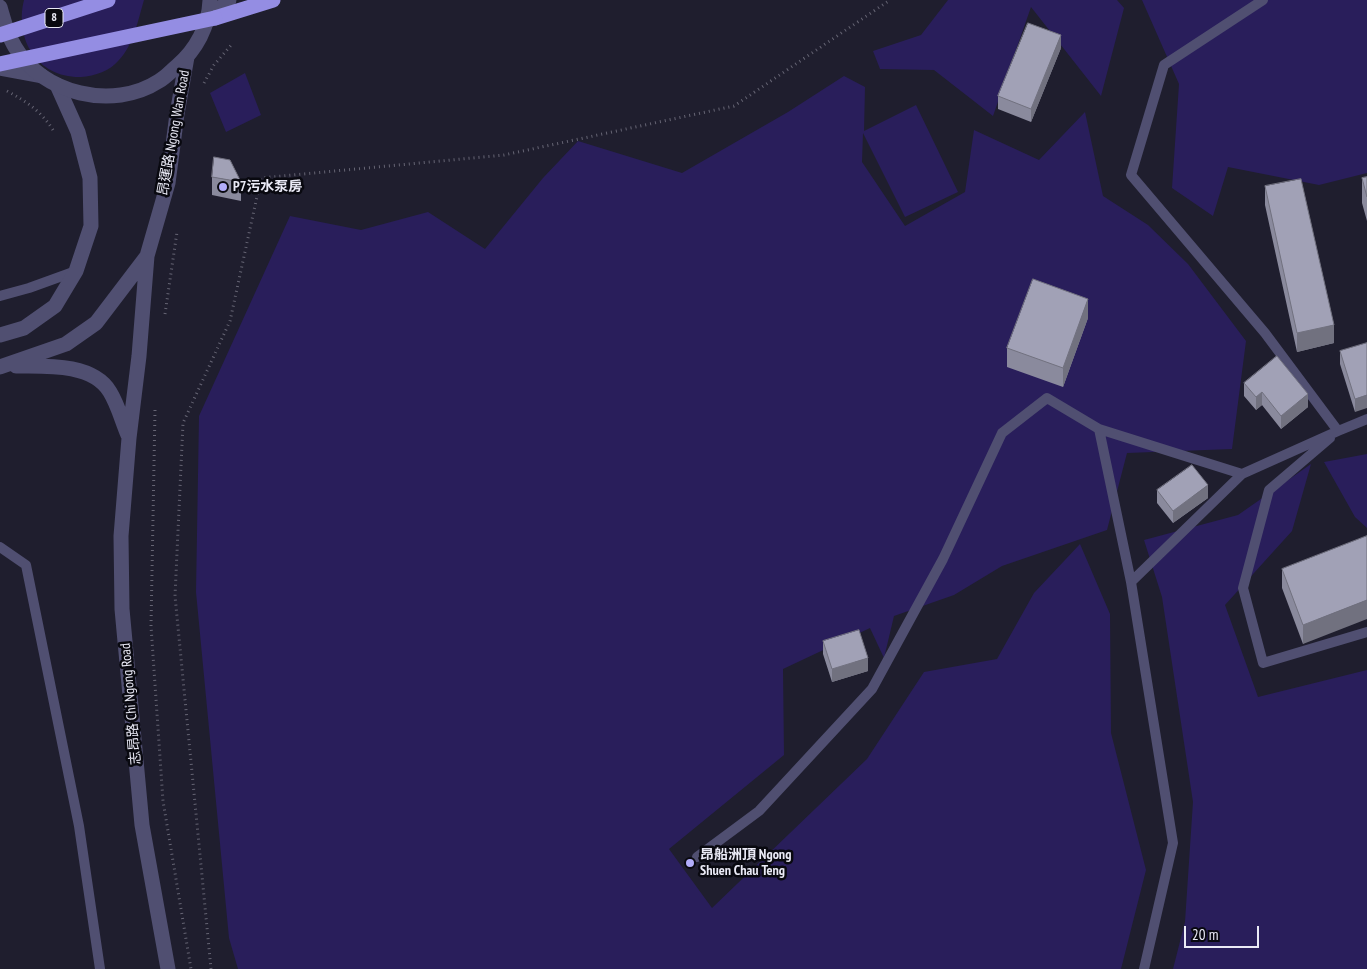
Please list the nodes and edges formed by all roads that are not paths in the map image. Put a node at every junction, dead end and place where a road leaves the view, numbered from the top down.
1 (108, 0) edge
2 (210, 0) edge
3 (229, 0) edge
4 (273, 0) edge
5 (1263, 0) edge
6 (0, 7) edge
7 (206, 24) junction
8 (0, 36) edge
9 (187, 57) junction
10 (0, 66) edge
11 (42, 76) junction
12 (57, 85) junction
13 (147, 256) junction
14 (76, 271) junction
15 (0, 296) edge
16 (0, 334) edge
17 (3, 366) edge
18 (1367, 419) edge
19 (1099, 430) junction
20 (1338, 431) junction
21 (129, 438) junction
22 (1242, 474) junction
23 (0, 546) edge
24 (1131, 582) junction
25 (1367, 632) edge
26 (697, 857) dead end
27 (100, 969) edge
28 (168, 969) edge
29 (1144, 969) edge

1 - 8 highway, 8, bridge
2 - 7 street
3 - 7 street
4 - 10 highway, bridge
5 - 20 lane
6 - 11 street
7 - 9 street
9 - 12 street
9 - 13 street, 昂運路 Ngong Wan Road
10 - 11 street
11 - 12 street
12 - 14 street
13 - 17 street, 昂運路 Ngong Wan Road
13 - 21 street, 志昂路 Chi Ngong Road
14 - 15 lane
14 - 16 street
17 - 21 street, 志昂路 Chi Ngong Road
18 - 20 lane
19 - 22 lane
19 - 24 lane
19 - 26 lane
20 - 22 lane
20 - 25 lane
21 - 28 street, 志昂路 Chi Ngong Road
22 - 24 lane
23 - 27 lane
24 - 29 lane

